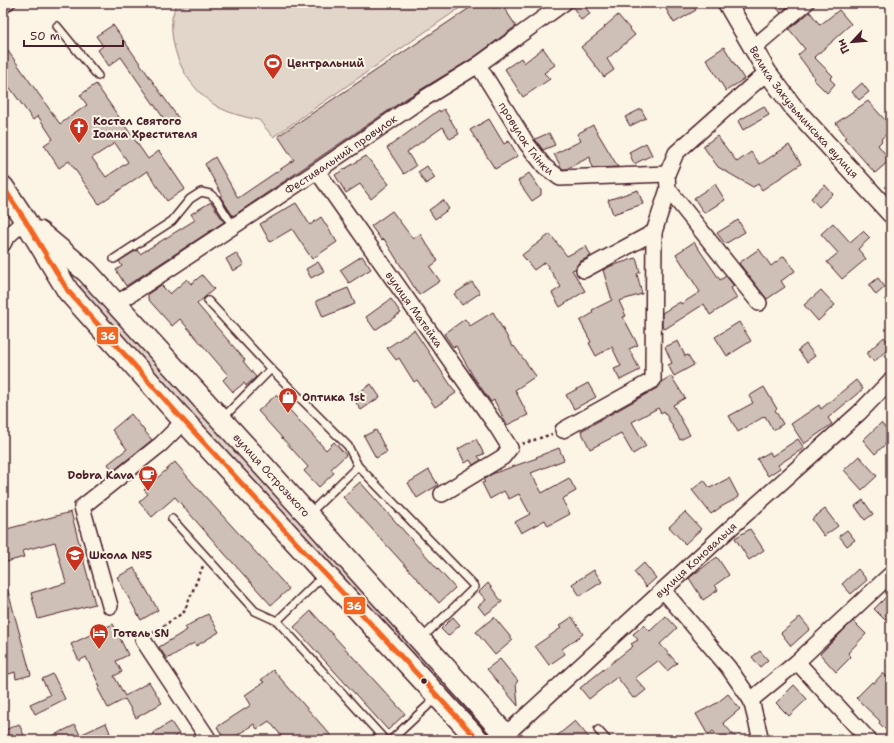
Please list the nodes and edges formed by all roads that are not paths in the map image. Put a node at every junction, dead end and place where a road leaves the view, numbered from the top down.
1 (12, 3) edge
2 (564, 3) edge
3 (727, 3) edge
4 (806, 3) edge
5 (3, 11) edge
6 (57, 26) dead end
7 (753, 48) junction
8 (478, 65) junction
9 (767, 72) junction
10 (98, 76) dead end
11 (318, 171) junction
12 (667, 174) junction
13 (3, 187) edge
14 (668, 189) junction
15 (890, 213) edge
16 (25, 220) junction
17 (233, 226) junction
18 (654, 232) junction
19 (3, 244) edge
20 (114, 259) dead end
21 (584, 270) dead end
22 (87, 272) junction
23 (68, 291) junction
24 (208, 301) dead end
25 (759, 303) dead end
26 (116, 304) junction
27 (271, 369) junction
28 (891, 380) edge
29 (221, 420) junction
30 (184, 421) junction
31 (563, 430) road end
32 (358, 466) junction
33 (442, 494) dead end
34 (308, 515) junction
35 (172, 519) dead end
36 (325, 574) junction
37 (891, 574) edge
38 (663, 590) junction
39 (110, 606) dead end
40 (277, 621) junction
41 (143, 640) road end
42 (420, 640) junction
43 (797, 662) junction
44 (438, 696) junction
45 (751, 700) junction
46 (598, 730) dead end
47 (505, 738) edge
48 (209, 740) edge
49 (385, 740) edge
50 (391, 740) edge
51 (478, 740) edge
52 (607, 740) edge
53 (760, 740) edge
54 (869, 740) edge

1 - 5 lane
2 - 8 street, Фестивальний провулок
3 - 7 street, Велика Закузьминська вулиця
4 - 7 street
6 - 10 lane
7 - 9 street, Велика Закузьминська вулиця
8 - 11 street, Фестивальний провулок
8 - 12 street, провулок Глінки
9 - 12 street
9 - 15 street, Велика Закузьминська вулиця
11 - 17 street, Фестивальний провулок
11 - 33 street, вулиця Матейка
12 - 14 street
13 - 16 main road, вулиця Острозького
14 - 18 street
14 - 25 street
16 - 19 street
16 - 22 main road, вулиця Острозького
16 - 23 main road, вулиця Острозького
17 - 20 lane
17 - 26 street, Фестивальний провулок
18 - 21 street
18 - 31 street
22 - 23 main road
22 - 26 main road, вулиця Острозького
23 - 30 main road, вулиця Острозького
24 - 27 lane
26 - 29 main road, вулиця Острозького
27 - 29 lane
27 - 32 lane
28 - 38 street, вулиця Коновальця
29 - 34 main road, вулиця Острозького
30 - 36 main road, вулиця Острозького
30 - 39 street
32 - 34 lane
32 - 42 lane
34 - 42 main road, вулиця Острозького
35 - 40 lane
36 - 40 lane
36 - 44 main road, вулиця Острозького
37 - 43 street
38 - 45 street
38 - 47 street, вулиця Коновальця
40 - 49 lane
41 - 48 street
42 - 47 main road, вулиця Острозького
43 - 45 street
43 - 54 street
44 - 50 lane
44 - 51 main road, вулиця Острозького
45 - 53 street
46 - 52 lane

